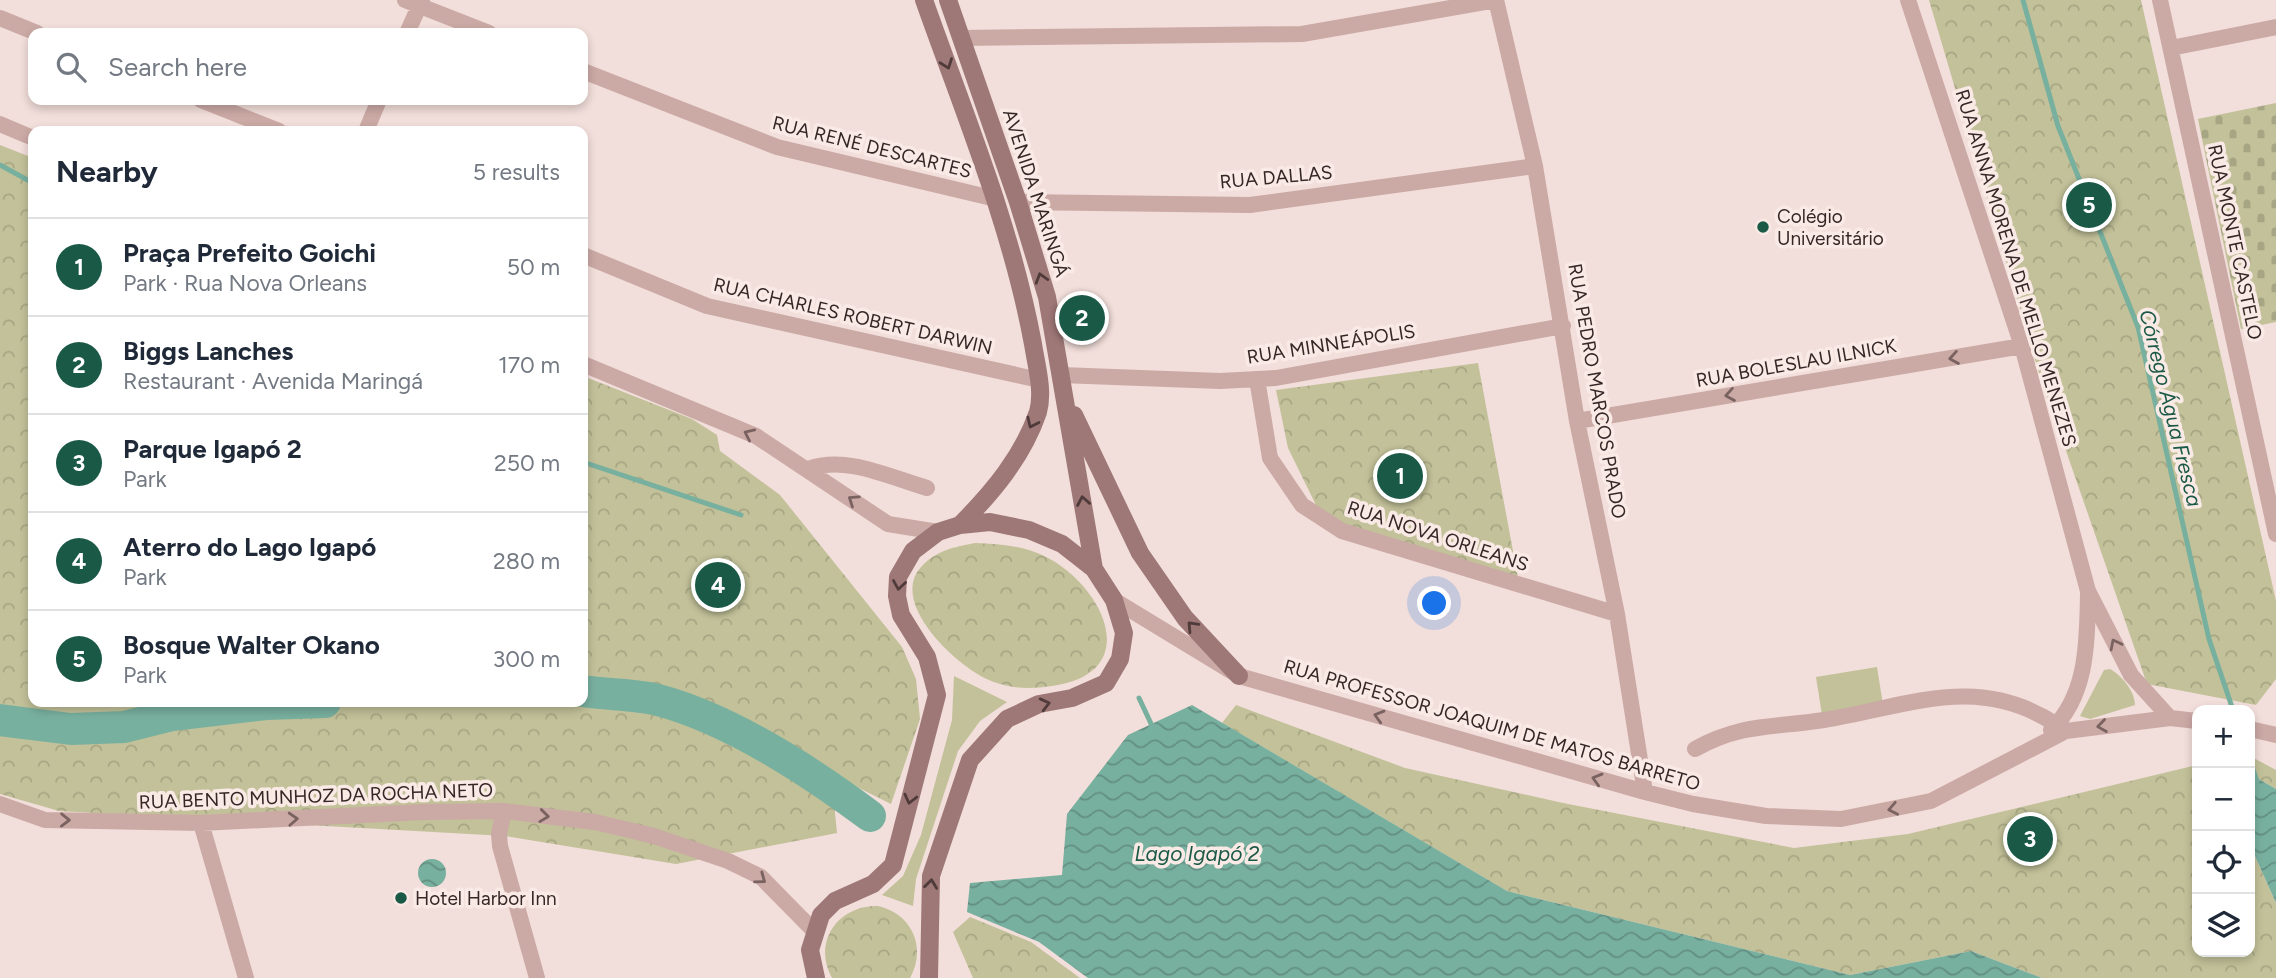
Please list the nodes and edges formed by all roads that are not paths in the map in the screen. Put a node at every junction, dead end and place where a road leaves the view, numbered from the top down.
1 (924, 0) edge
2 (948, 0) edge
3 (1496, 0) edge
4 (1908, 0) edge
5 (2160, 0) edge
6 (415, 2) edge
7 (0, 18) edge
8 (2276, 27) edge
9 (408, 28) edge
10 (477, 28) edge
11 (28, 29) edge
12 (962, 38) junction
13 (2171, 48) junction
14 (588, 73) edge
15 (214, 105) edge
16 (377, 105) edge
17 (0, 124) edge
18 (266, 126) edge
19 (368, 126) edge
20 (28, 136) edge
21 (1535, 166) junction
22 (996, 199) junction
23 (1018, 202) junction
24 (588, 257) edge
25 (1563, 326) junction
26 (2022, 346) junction
27 (588, 366) edge
28 (1061, 375) junction
29 (1257, 379) junction
30 (1039, 380) junction
31 (1065, 397) junction
32 (1577, 421) junction
33 (808, 469) junction
34 (927, 488) dead end
35 (960, 525) junction
36 (938, 532) junction
37 (2276, 534) edge
38 (1094, 569) junction
39 (2088, 591) junction
40 (1114, 600) junction
41 (1617, 614) junction
42 (1239, 676) junction
43 (2170, 718) junction
44 (2192, 721) edge
45 (2057, 725) junction
46 (1695, 749) dead end
47 (2030, 750) junction
48 (1645, 792) junction
49 (0, 804) edge
50 (504, 811) junction
51 (201, 823) junction
52 (814, 931) junction
53 (246, 978) edge
54 (537, 978) edge
55 (816, 978) edge
56 (929, 978) edge

1 -> 22 main road, AVENIDA MARINGÁ
2 - 12 main road, AVENIDA MARINGÁ
3 - 12 street
3 - 21 street, RUA PEDRO MARCOS PRADO
4 - 26 street, RUA ANNA MORENA DE MELLO MENEZES
5 - 13 street, RUA MONTE CASTELO
6 - 9 street
6 - 10 street
7 - 11 street
8 - 13 street
12 - 23 main road, AVENIDA MARINGÁ
13 - 37 street, RUA MONTE CASTELO
14 - 22 street, RUA RENÉ DESCARTES
15 - 18 street
16 - 19 street
17 - 20 street
21 - 23 street, RUA DALLAS
21 - 25 street, RUA PEDRO MARCOS PRADO
22 - 30 main road, AVENIDA MARINGÁ
28 -> 23 main road, AVENIDA MARINGÁ
24 - 30 street, RUA CHARLES ROBERT DARWIN
25 - 29 street, RUA MINNEÁPOLIS
25 - 32 street, RUA PEDRO MARCOS PRADO
26 -> 32 street, RUA BOLESLAU ILNICK
26 - 39 street, RUA ANNA MORENA DE MELLO MENEZES
33 -> 27 street
28 - 29 street, RUA MINNEÁPOLIS
28 - 31 main road, AVENIDA MARINGÁ
29 - 41 street, RUA NOVA ORLEANS
30 -> 35 main road, AVENIDA MARINGÁ
38 -> 31 main road, AVENIDA MARINGÁ
42 -> 31 main road
32 - 41 street, RUA PEDRO MARCOS PRADO
33 - 34 street
36 -> 33 street
35 - 36 main road, AVENIDA MARINGÁ
35 - 38 main road, AVENIDA MARINGÁ
36 -> 52 main road, AVENIDA MARINGÁ
38 - 40 main road, AVENIDA MARINGÁ
43 -> 39 street
39 - 45 street
40 - 42 street, RUA PROFESSOR JOAQUIM DE MATOS BARRETO
56 -> 40 main road, AVENIDA MARINGÁ
41 - 48 street, RUA PEDRO MARCOS PRADO
48 -> 42 street, RUA PROFESSOR JOAQUIM DE MATOS BARRETO
43 - 44 street, RUA PROFESSOR JOAQUIM DE MATOS BARRETO
43 -> 47 street, RUA PROFESSOR JOAQUIM DE MATOS BARRETO
45 - 46 street
45 - 47 street
47 -> 48 street, RUA PROFESSOR JOAQUIM DE MATOS BARRETO
49 -> 51 street, RUA BENTO MUNHOZ DA ROCHA NETO
51 -> 50 street, RUA BENTO MUNHOZ DA ROCHA NETO
50 -> 52 street, RUA BENTO MUNHOZ DA ROCHA NETO
50 - 54 street
51 - 53 street
52 - 55 main road

